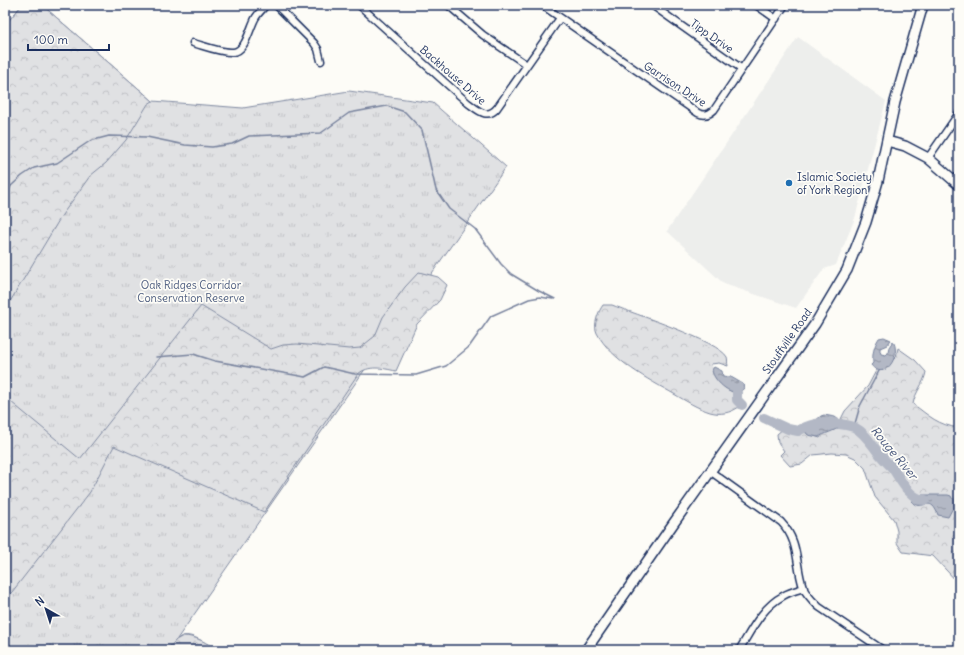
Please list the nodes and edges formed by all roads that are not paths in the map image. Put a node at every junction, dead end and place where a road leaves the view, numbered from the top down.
1 (266, 5) edge
2 (276, 5) edge
3 (359, 5) edge
4 (448, 5) edge
5 (542, 5) edge
6 (652, 5) edge
7 (756, 5) edge
8 (785, 5) edge
9 (923, 5) edge
10 (560, 18) junction
11 (776, 19) junction
12 (193, 43) dead end
13 (321, 61) dead end
14 (528, 64) junction
15 (742, 69) junction
16 (959, 113) edge
17 (887, 140) junction
18 (928, 158) junction
19 (959, 185) edge
20 (710, 471) junction
21 (804, 588) junction
22 (586, 650) edge
23 (739, 650) edge
24 (883, 650) edge

1 - 12 street
2 - 13 street
3 - 14 street, Backhouse Drive
4 - 14 street
5 - 10 street, Garrison Drive
6 - 15 street, Tipp Drive
7 - 11 street
8 - 11 street, Garrison Drive
9 - 17 main road, Stouffville Road
10 - 14 street
10 - 15 street, Garrison Drive
11 - 15 street, Garrison Drive
16 - 18 street
17 - 18 main road
17 - 20 main road, Stouffville Road
18 - 19 main road
20 - 21 street
20 - 22 main road, Stouffville Road
21 - 23 street
21 - 24 street

